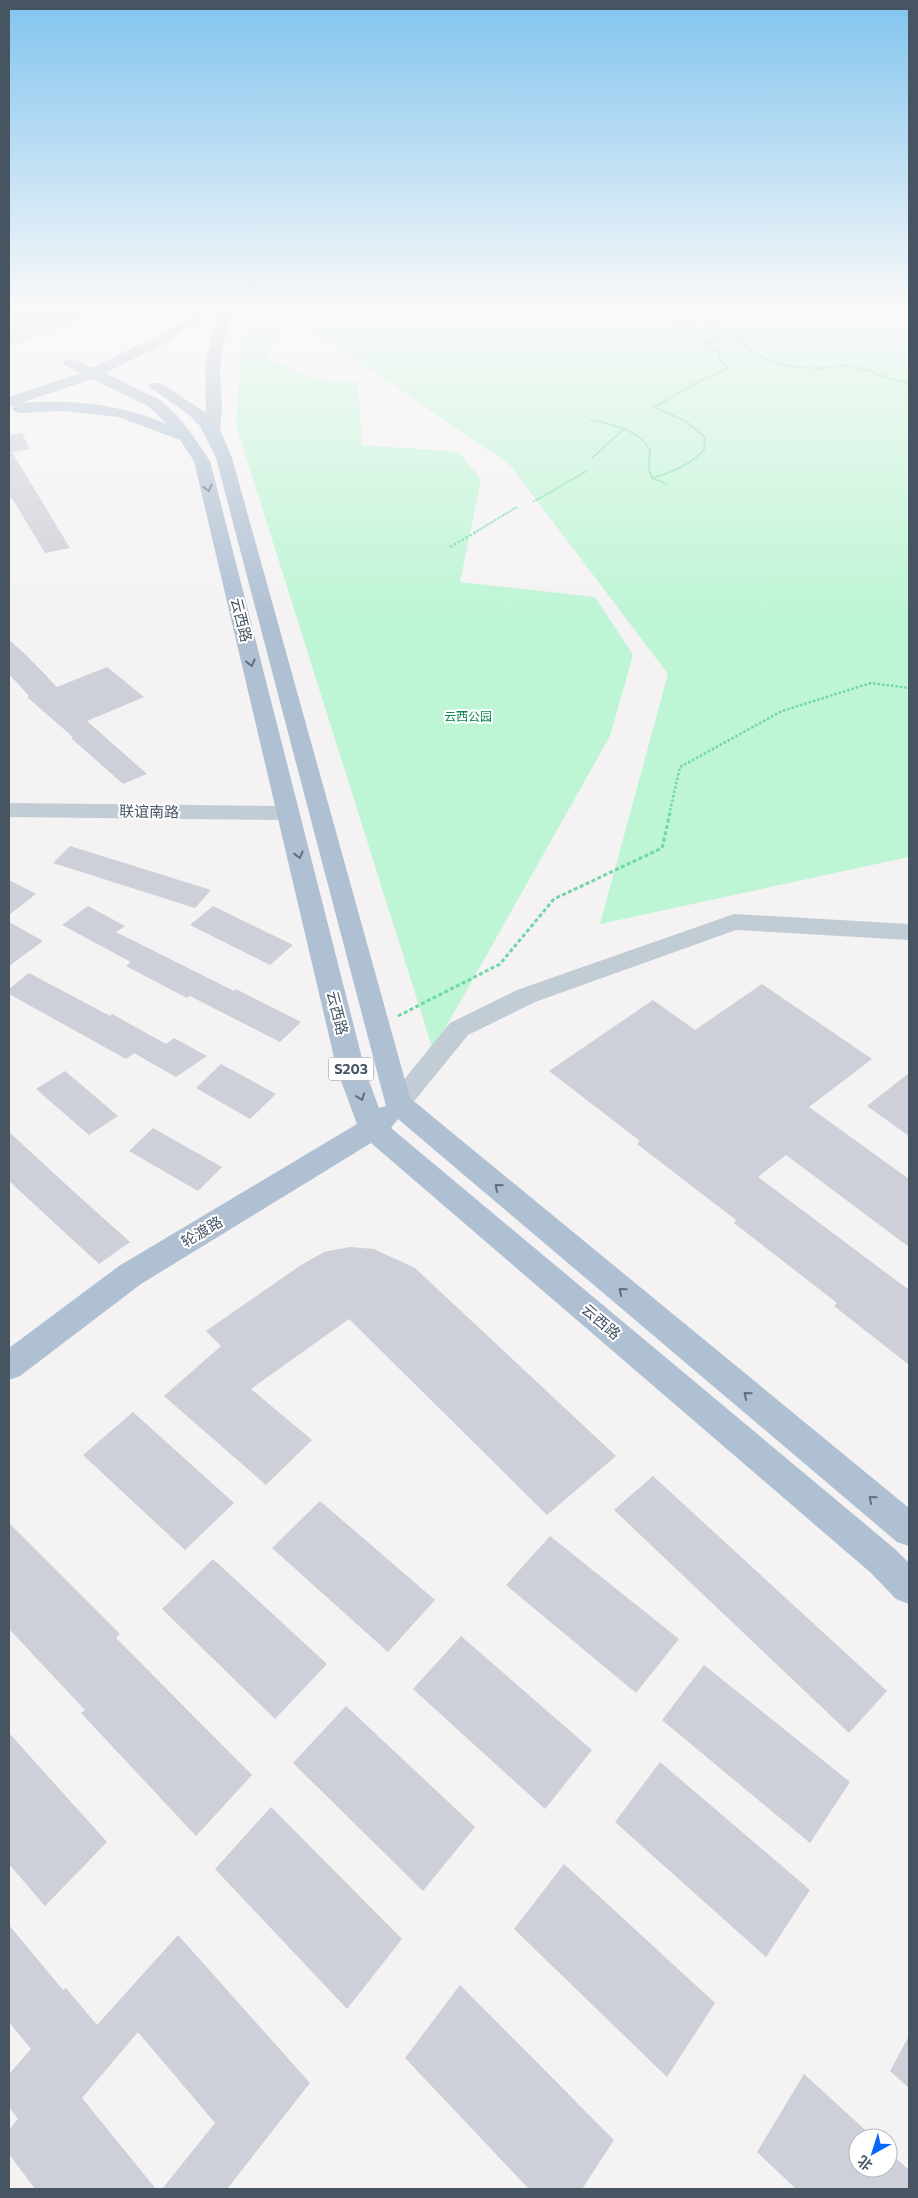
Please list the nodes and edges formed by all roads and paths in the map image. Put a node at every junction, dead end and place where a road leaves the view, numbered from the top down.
1 (118, 413) edge
2 (167, 413) edge
3 (194, 413) edge
4 (214, 413) edge
5 (665, 413) edge
6 (590, 420) dead end
7 (625, 428) junction
8 (212, 430) junction
9 (186, 438) junction
10 (592, 458) dead end
11 (587, 471) dead end
12 (652, 478) junction
13 (667, 484) dead end
14 (533, 502) dead end
15 (517, 506) dead end
16 (450, 548) dead end
17 (909, 688) edge
18 (9, 810) edge
19 (288, 813) junction
20 (909, 932) edge
21 (377, 1027) junction
22 (398, 1103) junction
23 (373, 1128) junction
24 (9, 1366) edge
25 (909, 1530) edge
26 (909, 1587) edge

1 - 9 main road
2 - 9 main road, 云西路 / S203
3 - 8 main road, 云西路 / S203
4 - 8 main road, 云西路
5 - 12 path
6 - 7 path
7 - 10 path
7 - 12 path
8 - 21 main road, 云西路 / S203
9 -> 19 main road, 云西路 / S203
11 - 14 path
12 - 13 path
15 - 16 path
17 - 21 path
18 - 19 street, 联谊南路
19 -> 23 main road, 云西路 / S203
20 - 22 street
21 - 22 main road, 云西路 / S203
22 - 23 main road, 轮渡路
25 -> 22 main road
23 - 24 main road, 轮渡路
23 - 26 main road, 云西路 / S203

